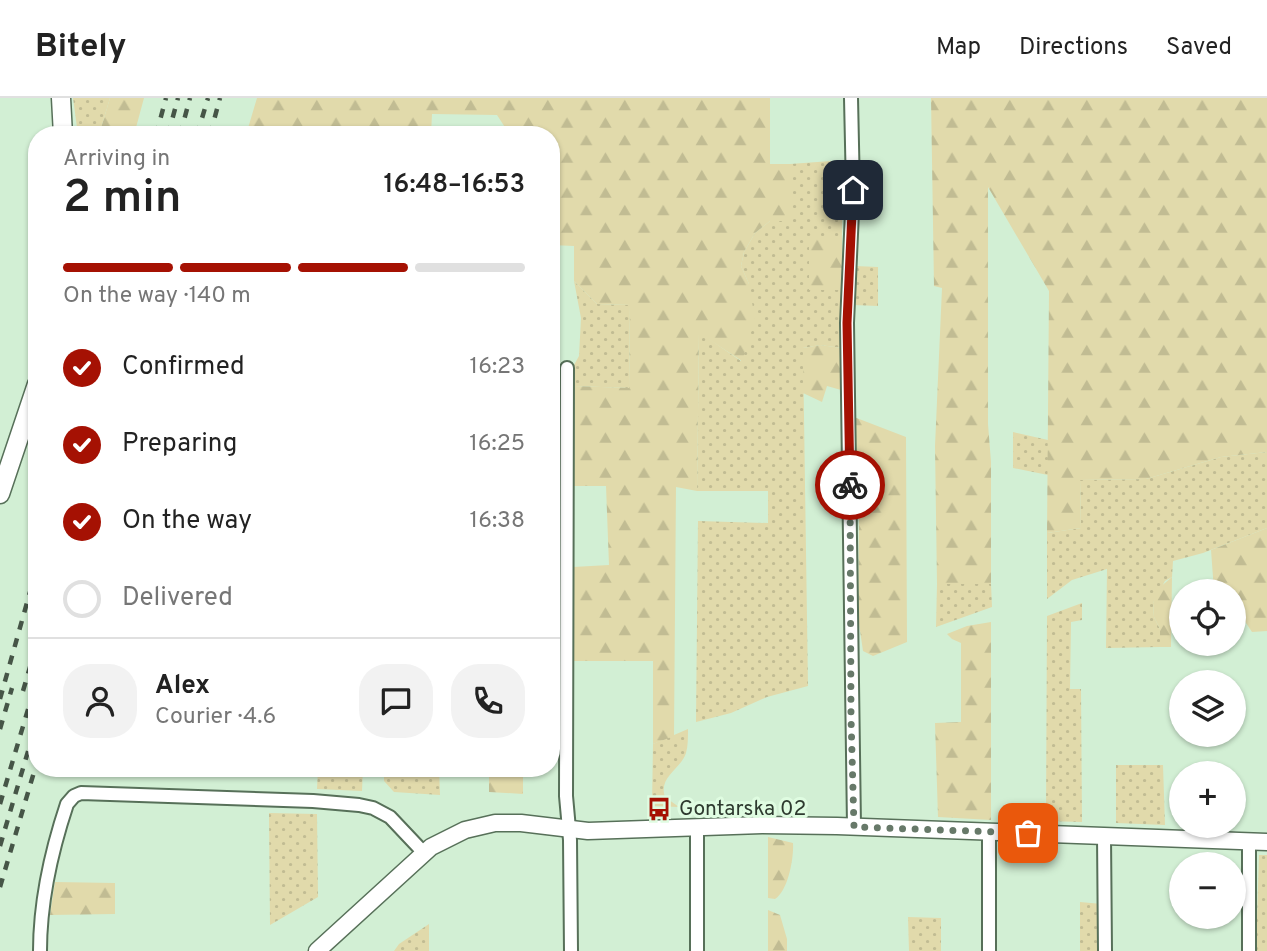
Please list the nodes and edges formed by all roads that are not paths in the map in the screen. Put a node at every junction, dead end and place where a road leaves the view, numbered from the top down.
1 (61, 98) edge
2 (851, 98) edge
3 (63, 126) edge
4 (567, 368) dead end
5 (28, 411) edge
6 (0, 494) edge
7 (697, 827) junction
8 (854, 827) junction
9 (569, 830) junction
10 (989, 832) junction
11 (1104, 836) junction
12 (1249, 842) junction
13 (1267, 842) edge
14 (424, 853) junction
15 (40, 951) edge
16 (317, 951) edge
17 (571, 951) edge
18 (697, 951) edge
19 (989, 951) edge
20 (1105, 951) edge
21 (1249, 951) edge

1 - 3 main road
2 - 8 street
4 - 9 street
5 - 6 main road
7 - 8 street
7 - 9 street
7 - 18 street
8 - 10 street
9 - 14 street
9 - 17 street
10 - 11 street
10 - 19 street
11 - 12 street
11 - 20 street
12 - 13 street
12 - 21 street
14 - 15 street
14 - 16 street

